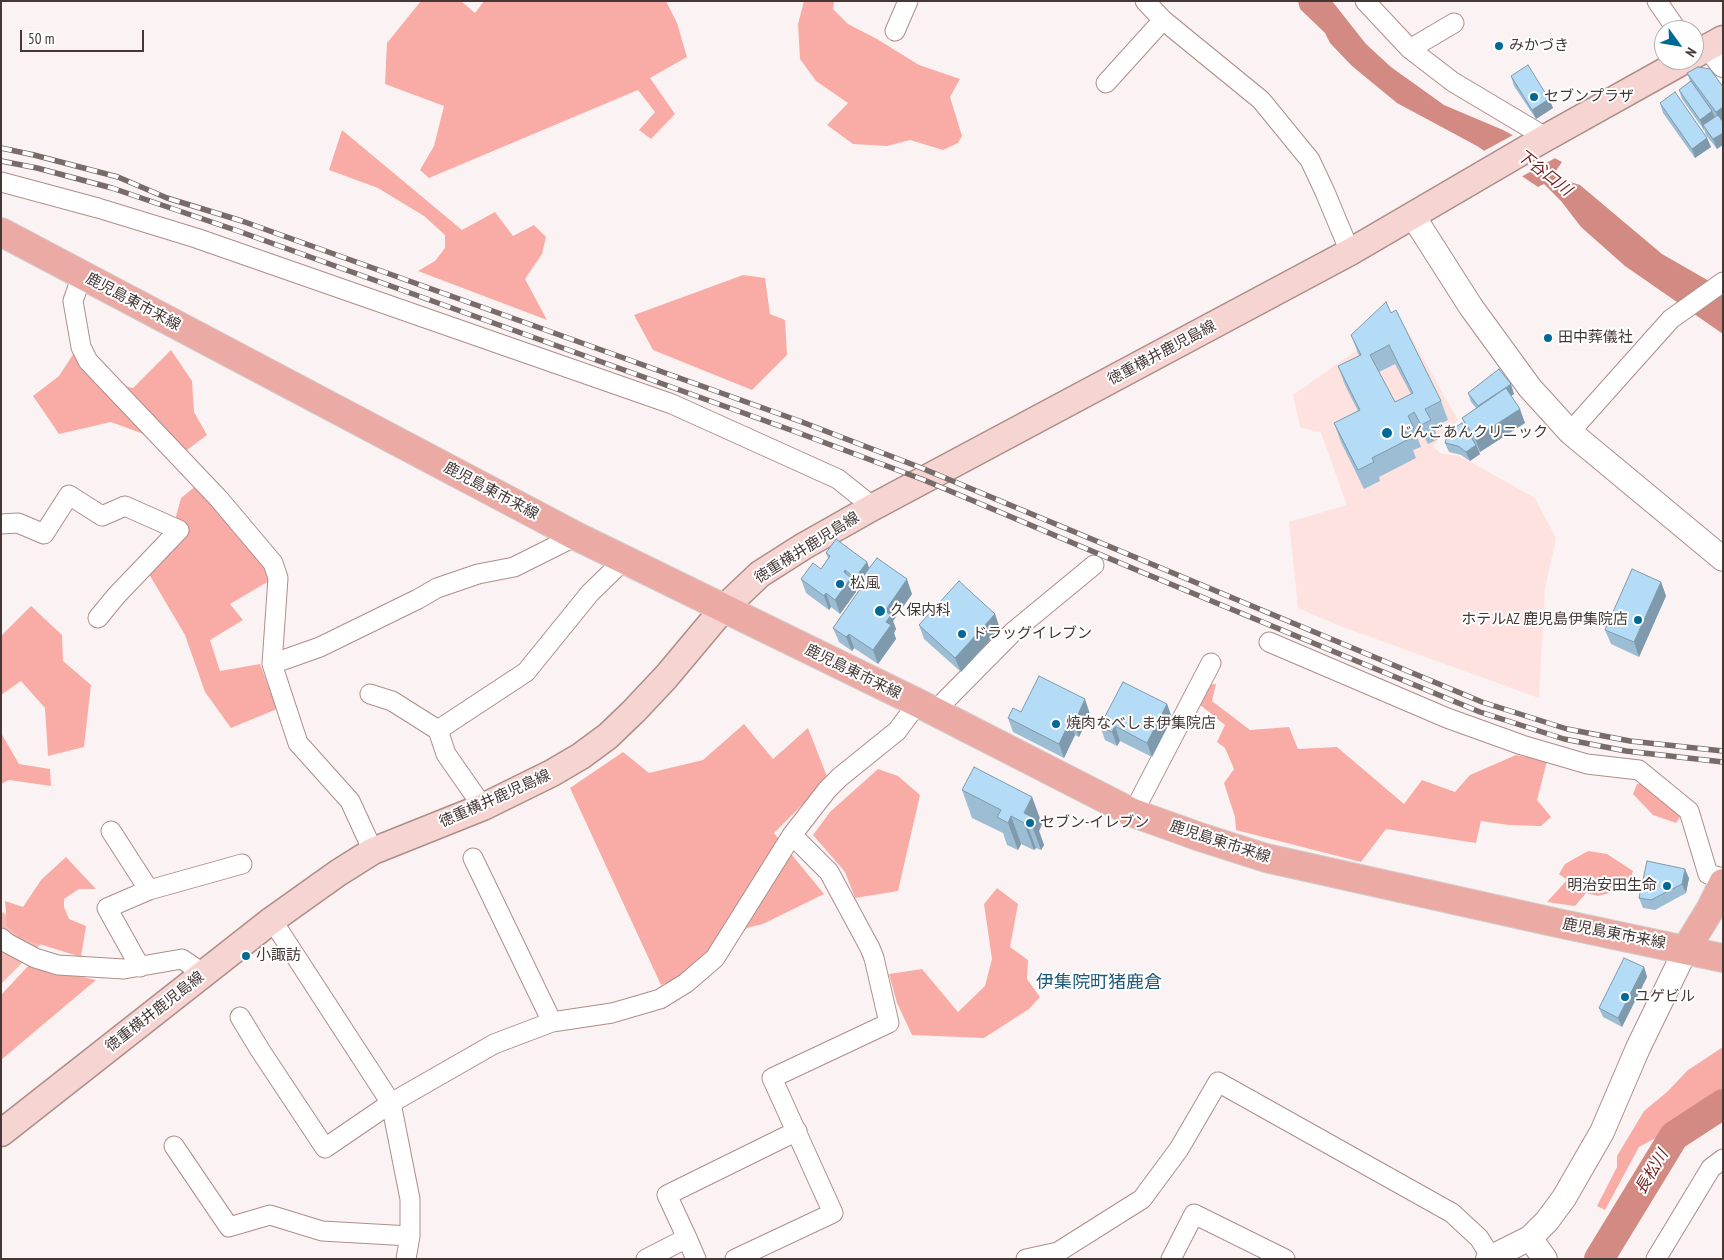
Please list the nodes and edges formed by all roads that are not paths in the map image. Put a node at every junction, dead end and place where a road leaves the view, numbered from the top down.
1 (908, 1) edge
2 (1145, 1) edge
3 (1365, 1) edge
4 (1657, 1) edge
5 (1163, 20) junction
6 (1671, 20) edge
7 (1454, 22) dead end
8 (895, 31) dead end
9 (1410, 49) junction
10 (1667, 70) edge
11 (1106, 83) dead end
12 (1544, 140) junction
13 (1, 182) edge
14 (1413, 216) junction
15 (1, 232) edge
16 (1350, 252) junction
17 (82, 275) junction
18 (1723, 282) edge
19 (1570, 432) junction
20 (873, 507) junction
21 (1, 524) edge
22 (576, 536) junction
23 (1723, 559) edge
24 (624, 560) junction
25 (1094, 564) dead end
26 (723, 609) junction
27 (98, 618) dead end
28 (1269, 642) dead end
29 (1211, 663) dead end
30 (272, 664) junction
31 (370, 694) dead end
32 (926, 708) junction
33 (438, 730) junction
34 (483, 807) junction
35 (1133, 813) junction
36 (111, 831) dead end
37 (792, 835) junction
38 (373, 851) junction
39 (473, 858) dead end
40 (242, 864) dead end
41 (1723, 878) edge
42 (1723, 884) edge
43 (149, 890) junction
44 (272, 920) junction
45 (1, 938) edge
46 (1686, 949) junction
47 (1723, 958) edge
48 (140, 967) junction
49 (204, 974) junction
50 (240, 1017) dead end
51 (552, 1022) junction
52 (391, 1103) junction
53 (796, 1132) junction
54 (1, 1133) edge
55 (174, 1146) dead end
56 (1719, 1168) edge
57 (410, 1236) junction
58 (687, 1238) junction
59 (1530, 1238) junction
60 (1275, 1256) edge
61 (1490, 1258) edge
62 (406, 1259) edge
63 (646, 1259) edge
64 (696, 1259) edge
65 (735, 1259) edge
66 (1026, 1259) edge
67 (1171, 1259) edge
68 (1545, 1259) edge
69 (1656, 1259) edge

1 - 8 street
2 - 5 street
3 - 9 street
4 - 6 street
5 - 11 street
5 - 16 street
7 - 9 street
9 - 12 street
10 - 12 main road, 徳重横井鹿児島線
12 - 14 main road, 徳重横井鹿児島線
13 - 20 street
14 - 16 main road, 徳重横井鹿児島線
14 - 19 street
15 - 17 main road, 鹿児島東市来線
16 - 20 main road, 徳重横井鹿児島線
17 - 22 main road, 鹿児島東市来線
17 - 30 street
18 - 19 street
19 - 23 street
20 - 26 main road, 徳重横井鹿児島線
21 - 27 street
22 - 24 main road, 鹿児島東市来線
22 - 30 street
24 - 26 main road, 鹿児島東市来線
24 - 33 street
25 - 32 street
26 - 32 main road, 鹿児島東市来線
26 - 34 main road, 徳重横井鹿児島線
28 - 41 street
29 - 35 street
30 - 38 street
31 - 33 street
32 - 35 main road, 鹿児島東市来線
32 - 37 street
33 - 34 street
34 - 38 main road, 徳重横井鹿児島線
35 - 46 main road, 鹿児島東市来線
36 - 43 street
37 - 51 street
37 - 53 street
38 - 44 main road, 徳重横井鹿児島線
39 - 51 street
40 - 43 street
42 - 46 main road, 鹿児島東市来線
43 - 48 street
44 - 49 main road, 徳重横井鹿児島線
44 - 52 street
45 - 48 street
46 - 47 main road
46 - 59 street
48 - 49 street
49 - 54 main road, 徳重横井鹿児島線
50 - 52 street
51 - 52 street
52 - 57 street
53 - 58 street
53 - 65 street
55 - 57 street
56 - 69 street
57 - 62 street
58 - 63 street
58 - 64 street
59 - 61 street
59 - 68 street
60 - 67 street
61 - 66 street

